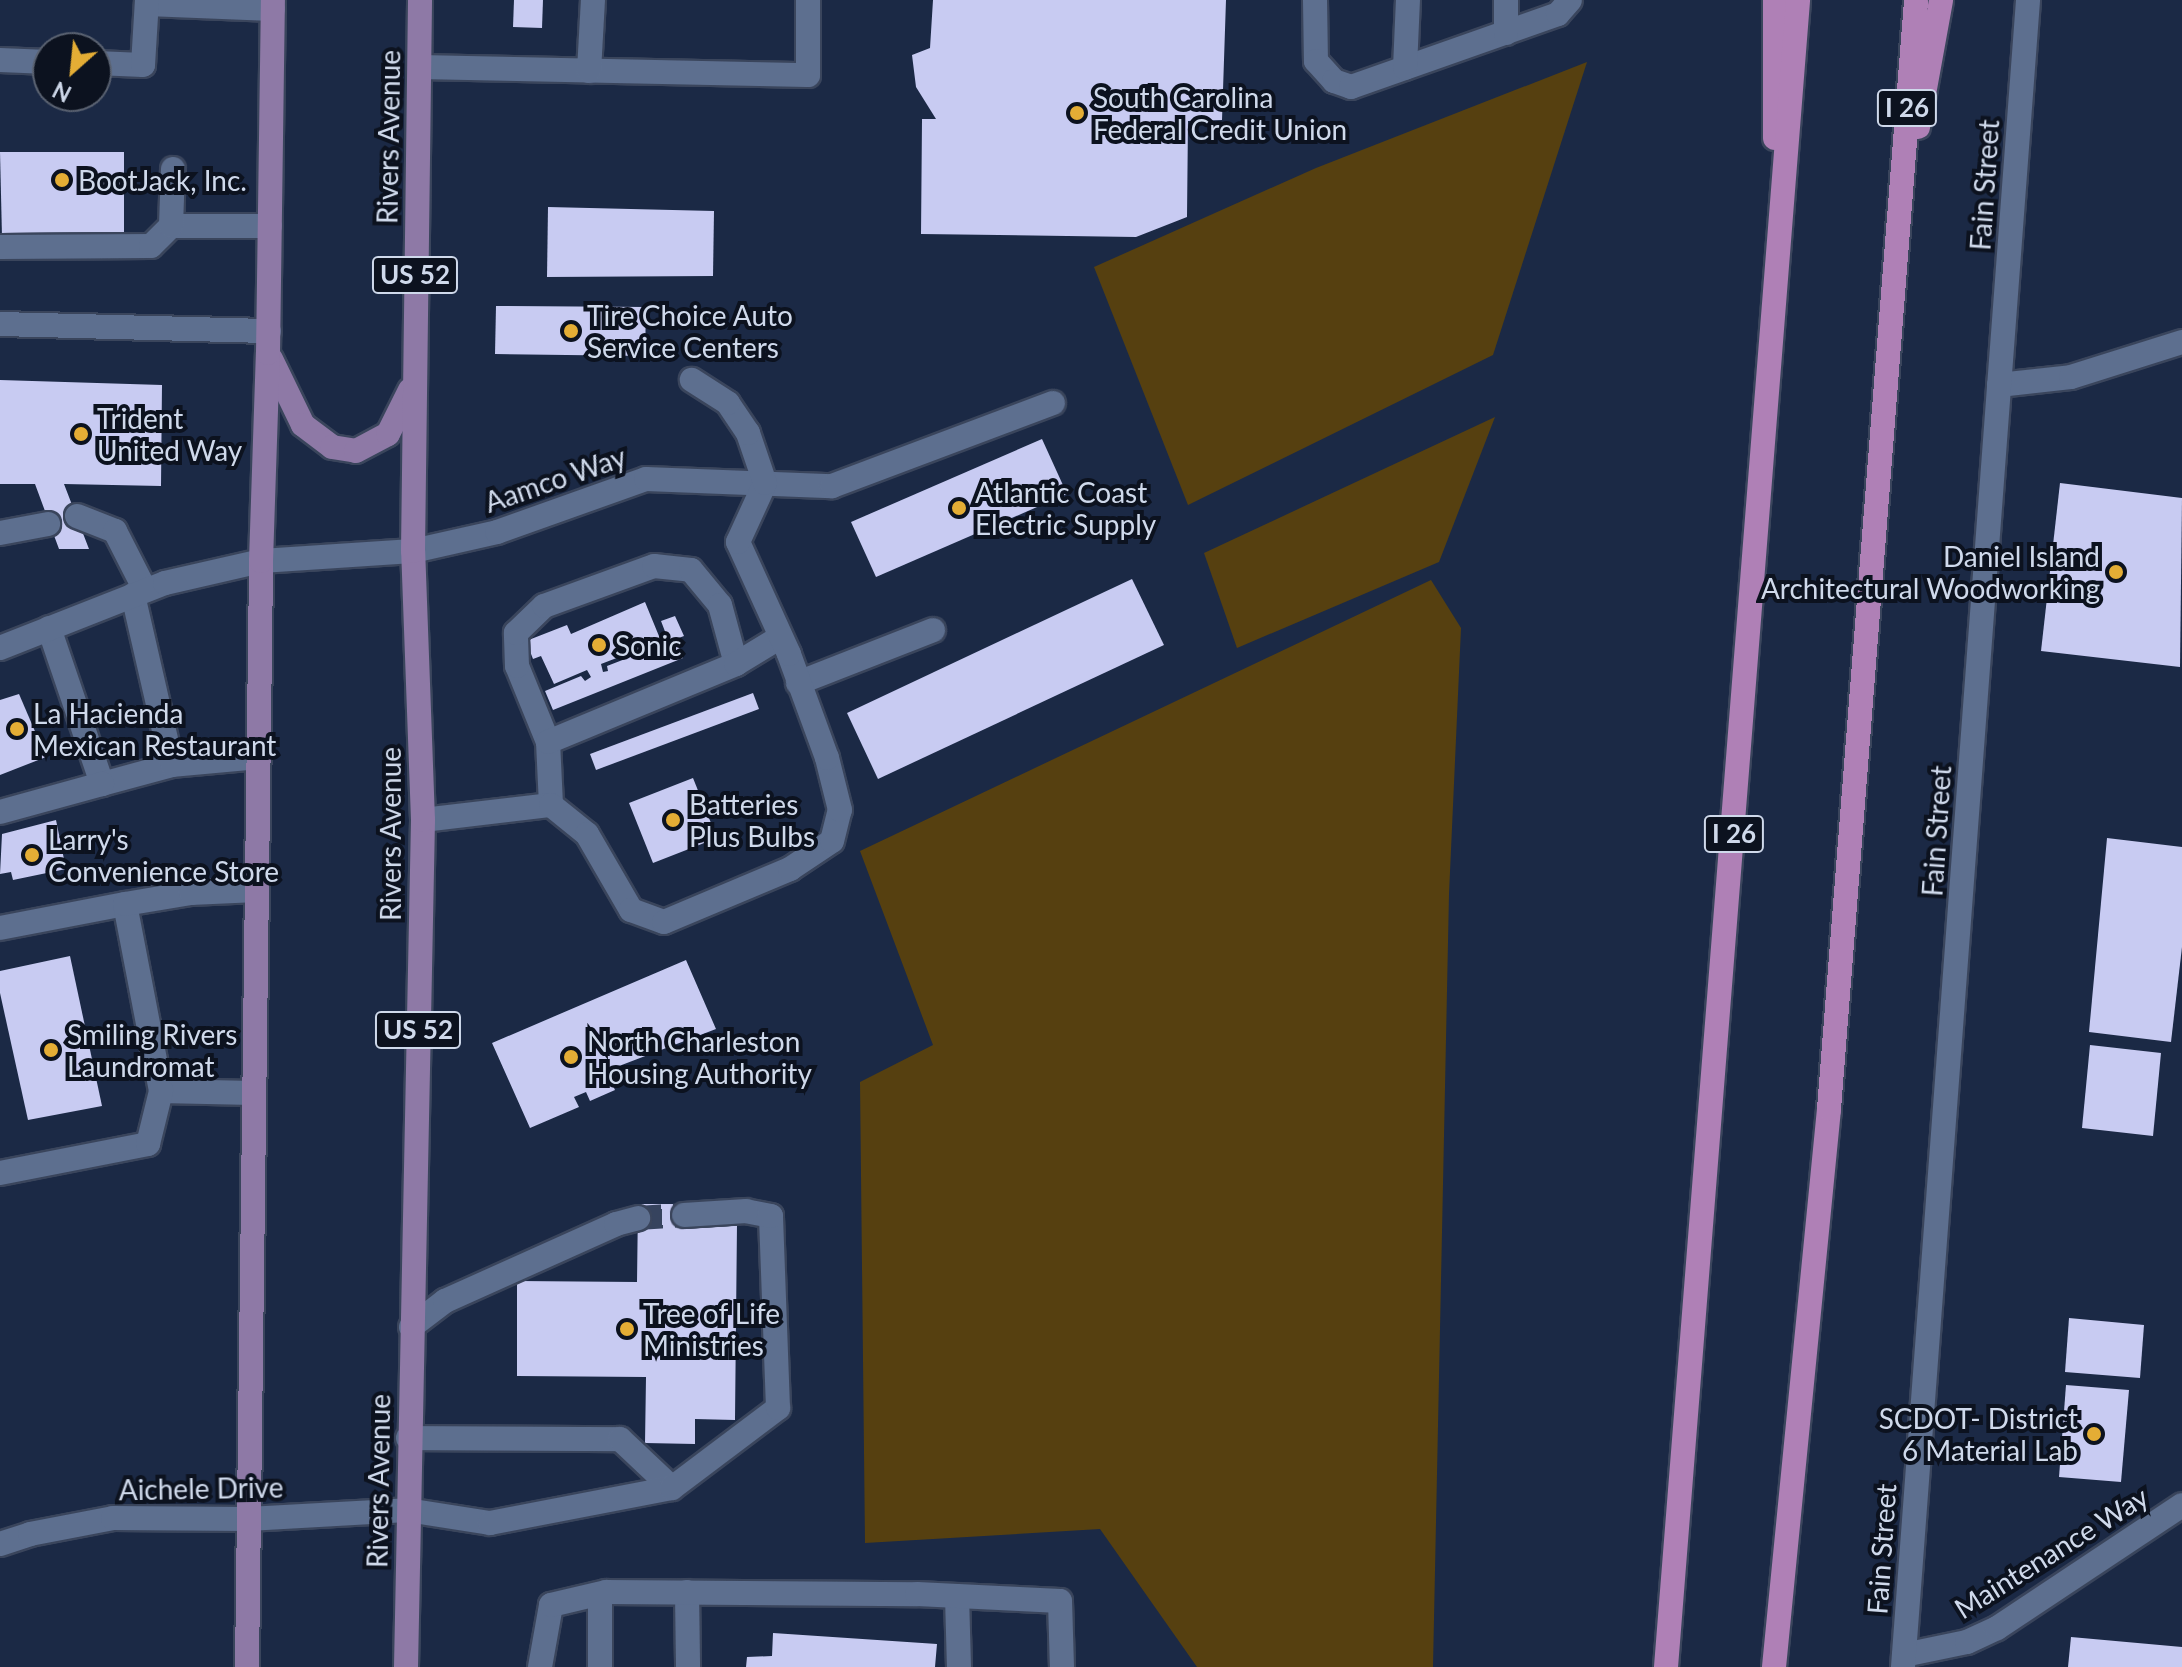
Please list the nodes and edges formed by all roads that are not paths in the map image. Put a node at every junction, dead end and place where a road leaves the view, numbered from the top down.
1 (420, 0) edge
2 (593, 0) edge
3 (808, 0) edge
4 (1315, 0) edge
5 (1408, 0) edge
6 (1506, 0) edge
7 (1570, 0) edge
8 (1775, 0) edge
9 (1798, 0) edge
10 (1916, 0) edge
11 (1941, 0) edge
12 (2028, 0) edge
13 (147, 2) edge
14 (273, 5) edge
15 (1506, 33) junction
16 (0, 60) edge
17 (32, 61) edge
18 (112, 64) edge
19 (420, 67) junction
20 (1405, 68) junction
21 (589, 71) junction
22 (173, 169) dead end
23 (1899, 215) junction
24 (171, 226) junction
25 (270, 226) junction
26 (1780, 245) junction
27 (0, 247) edge
28 (0, 324) edge
29 (268, 342) junction
30 (2182, 342) edge
31 (692, 380) dead end
32 (413, 384) junction
33 (1999, 385) junction
34 (1053, 403) dead end
35 (765, 483) junction
36 (77, 516) dead end
37 (48, 524) dead end
38 (0, 533) edge
39 (413, 551) junction
40 (261, 561) junction
41 (139, 593) junction
42 (49, 628) junction
43 (933, 630) dead end
44 (779, 638) junction
45 (0, 648) edge
46 (736, 664) junction
47 (798, 683) junction
48 (548, 742) junction
49 (258, 757) junction
50 (172, 765) junction
51 (102, 784) junction
52 (551, 805) junction
53 (0, 812) edge
54 (423, 820) junction
55 (256, 890) junction
56 (125, 904) junction
57 (0, 928) edge
58 (161, 1091) junction
59 (253, 1093) junction
60 (0, 1173) edge
61 (684, 1215) tunnel mouth
62 (638, 1218) tunnel mouth
63 (411, 1327) junction
64 (408, 1438) junction
65 (672, 1488) junction
66 (2182, 1505) edge
67 (407, 1510) junction
68 (248, 1519) junction
69 (0, 1544) edge
70 (687, 1592) junction
71 (600, 1594) junction
72 (957, 1596) junction
73 (1903, 1661) edge
74 (247, 1667) edge
75 (406, 1667) edge
76 (540, 1667) edge
77 (600, 1667) edge
78 (688, 1667) edge
79 (959, 1667) edge
80 (1062, 1667) edge
81 (1666, 1667) edge
82 (1774, 1667) edge

1 - 19 main road, Rivers Avenue / US 52
2 - 21 street
3 - 21 street
4 - 20 street
5 - 20 street
6 - 15 street
7 - 15 street
8 - 26 highway
9 - 26 highway, I 26
10 - 23 highway, I 26
11 - 23 highway
12 - 33 street, Fain Street
13 - 14 street
13 - 18 street
14 - 25 main road
15 - 20 street
16 - 17 street
19 - 21 street
19 - 32 main road, Rivers Avenue / US 52
22 - 24 street
23 - 82 highway, I 26
24 - 25 street
24 - 27 street
25 - 29 main road
26 - 81 highway, I 26
28 - 29 street
29 - 32 main road
29 - 40 main road
30 - 33 street
31 - 35 street
32 - 39 main road, Rivers Avenue / US 52
33 - 73 street, Fain Street
34 - 35 street, Aamco Way
35 - 39 street, Aamco Way
35 - 44 street
36 - 41 street
37 - 38 street
39 - 40 street, Aamco Way
39 - 54 main road, Rivers Avenue / US 52
40 - 41 street, Aamco Way
40 - 49 main road
41 - 42 street, Aamco Way
41 - 50 street
42 - 45 street, Aamco Way
42 - 51 street
43 - 47 street
44 - 46 street
44 - 47 street
46 - 48 street
46 - 48 street
47 - 52 street
48 - 52 street
49 - 50 street
49 - 55 main road
50 - 51 street
51 - 53 street
52 - 54 street
54 - 63 main road, Rivers Avenue / US 52
55 - 56 street
55 - 59 main road
56 - 57 street
56 - 58 street
58 - 59 street
58 - 60 street
59 - 68 main road
61 - 65 street
62 - 63 street
63 - 64 main road, Rivers Avenue / US 52
64 - 65 street
64 - 67 main road, Rivers Avenue / US 52
65 - 67 street, Aichele Drive
66 - 73 street, Maintenance Way
67 - 68 street, Aichele Drive
67 - 75 main road, Rivers Avenue / US 52
68 - 69 street, Aichele Drive
68 - 74 main road
70 - 71 street
70 - 72 street
70 - 78 street
71 - 76 street
71 - 77 street
72 - 79 street
72 - 80 street

